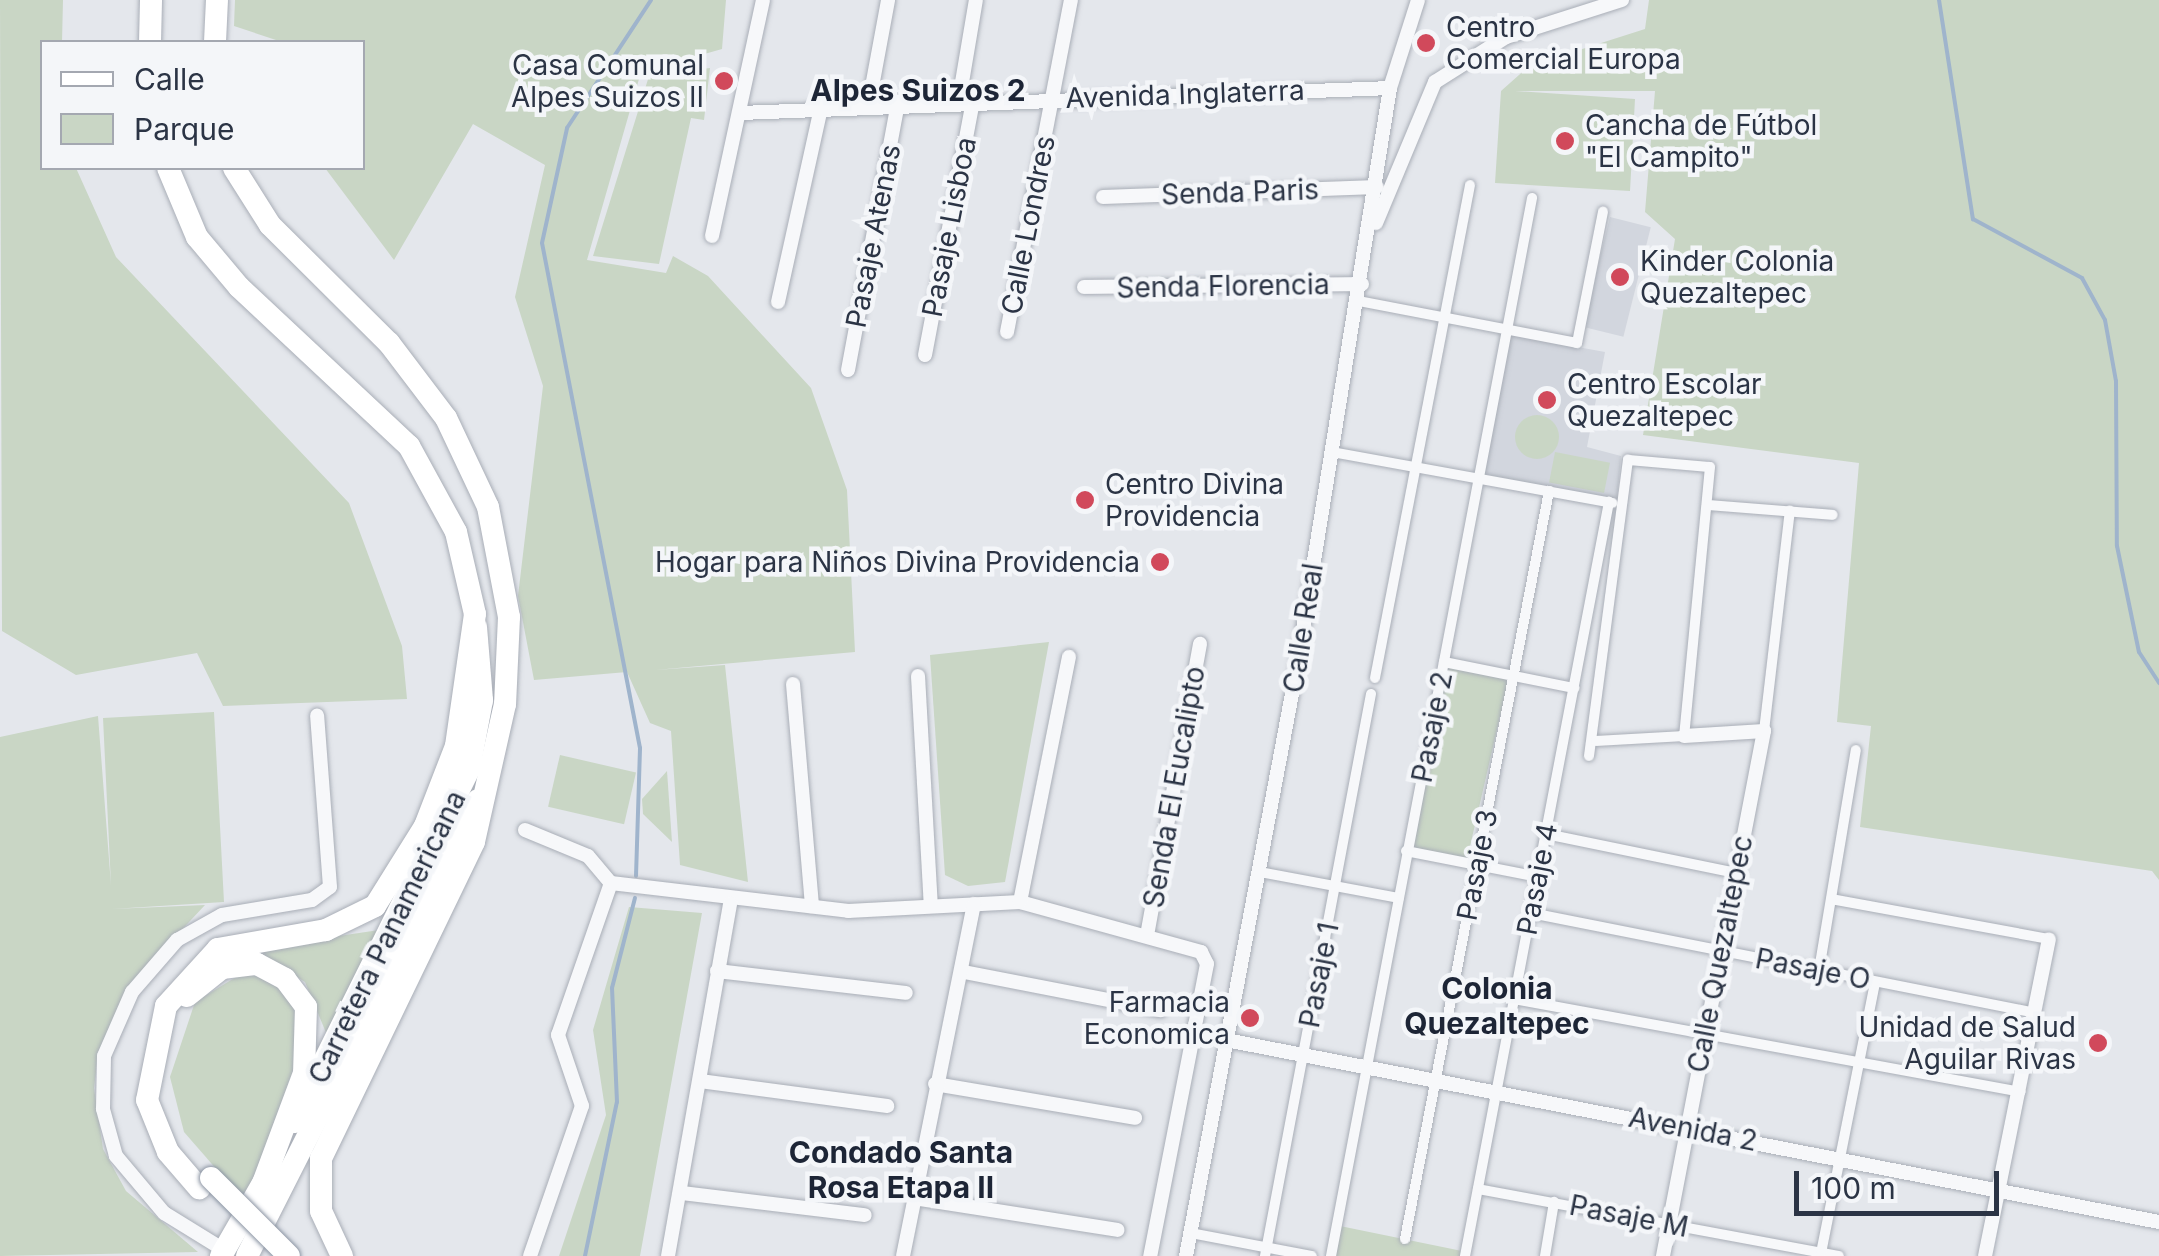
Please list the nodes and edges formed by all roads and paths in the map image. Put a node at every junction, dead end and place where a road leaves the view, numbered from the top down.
1 (150, 0) edge
2 (218, 0) edge
3 (763, 0) edge
4 (888, 0) edge
5 (976, 0) edge
6 (1071, 0) edge
7 (1418, 0) edge
8 (1622, 0) edge
9 (150, 40) edge
10 (215, 40) edge
11 (1390, 88) junction
12 (1054, 98) junction
13 (966, 100) junction
14 (898, 102) junction
15 (869, 103) junction
16 (822, 104) junction
17 (740, 113) junction
18 (169, 170) edge
19 (235, 170) edge
20 (1470, 185) dead end
21 (1377, 187) junction
22 (1103, 198) dead end
23 (1532, 198) dead end
24 (1602, 212) dead end
25 (1370, 232) junction
26 (712, 236) dead end
27 (1362, 284) junction
28 (1084, 288) dead end
29 (1359, 300) junction
30 (778, 302) dead end
31 (1445, 317) junction
32 (1507, 331) junction
33 (1007, 332) dead end
34 (925, 355) dead end
35 (848, 370) dead end
36 (1332, 452) junction
37 (1416, 468) junction
38 (1479, 478) junction
39 (1549, 491) junction
40 (1609, 502) junction
41 (1623, 504) junction
42 (1706, 504) junction
43 (1790, 511) junction
44 (1834, 515) dead end
45 (475, 614) junction
46 (1200, 644) dead end
47 (1068, 657) dead end
48 (1444, 662) junction
49 (918, 676) dead end
50 (1513, 677) junction
51 (1375, 678) dead end
52 (793, 684) dead end
53 (1574, 688) junction
54 (1371, 694) dead end
55 (317, 715) dead end
56 (1764, 732) junction
57 (1684, 736) junction
58 (1596, 741) junction
59 (1856, 750) dead end
60 (1589, 756) dead end
61 (484, 782) junction
62 (525, 830) dead end
63 (1546, 834) junction
64 (1407, 851) junction
65 (1476, 865) junction
66 (1260, 872) junction
67 (1736, 873) junction
68 (1538, 877) junction
69 (610, 883) junction
70 (1336, 887) junction
71 (1399, 898) junction
72 (1831, 899) junction
73 (1020, 902) junction
74 (730, 903) junction
75 (974, 904) junction
76 (812, 906) junction
77 (931, 906) junction
78 (1531, 913) junction
79 (1148, 930) junction
80 (2050, 939) joint
81 (1721, 950) junction
82 (1818, 970) junction
83 (717, 971) junction
84 (964, 972) junction
85 (1876, 982) junction
86 (906, 994) dead end
87 (1514, 1000) junction
88 (1160, 1010) dead end
89 (2036, 1013) junction
90 (1705, 1034) junction
91 (1226, 1040) junction
92 (1304, 1055) junction
93 (1860, 1062) junction
94 (1367, 1067) junction
95 (1435, 1080) junction
96 (700, 1081) junction
97 (935, 1084) junction
98 (1496, 1092) junction
99 (2021, 1092) junction
100 (887, 1106) dead end
101 (1134, 1118) dead end
102 (1686, 1128) junction
103 (1842, 1158) junction
104 (205, 1183) junction
105 (262, 1186) junction
106 (1998, 1187) junction
107 (1478, 1189) junction
108 (682, 1193) junction
109 (914, 1198) junction
110 (1554, 1202) junction
111 (866, 1215) dead end
112 (2159, 1222) edge
113 (1669, 1224) junction
114 (1118, 1230) dead end
115 (1191, 1232) junction
116 (1405, 1239) dead end
117 (1762, 1242) junction
118 (1266, 1252) edge
119 (1821, 1253) junction
120 (231, 1254) edge
121 (269, 1256) edge
122 (289, 1256) edge
123 (342, 1256) edge
124 (530, 1256) edge
125 (668, 1256) edge
126 (903, 1256) edge
127 (1150, 1256) edge
128 (1186, 1256) edge
129 (1312, 1256) edge
130 (1331, 1256) edge
131 (1465, 1256) edge
132 (1545, 1256) edge
133 (1663, 1256) edge
134 (1760, 1256) edge
135 (1839, 1256) edge
136 (1986, 1256) edge

1 - 9 main road
2 - 10 main road
3 - 17 street
4 - 15 street
5 - 13 street, Pasaje Lisboa
6 - 12 street, Calle Londres
7 - 11 street, Calle Real
8 - 25 street
11 - 12 street, Avenida Inglaterra
11 - 21 street, Calle Real
12 - 13 street, Avenida Inglaterra
12 - 33 street, Calle Londres
13 - 14 street, Avenida Inglaterra
13 - 34 street, Pasaje Lisboa
14 - 15 street, Avenida Inglaterra
14 - 35 street, Pasaje Atenas
15 - 16 street, Avenida Inglaterra
16 - 17 street, Avenida Inglaterra
16 - 30 street
17 - 26 street
18 - 45 main road, Carretera Panamericana
19 - 61 main road, Carretera Panamericana
20 - 31 street
21 - 22 street, Senda Paris
21 - 25 street, Calle Real
23 - 32 street, Pasaje 2
24 - 32 street
25 - 27 street, Calle Real
27 - 28 street, Senda Florencia
27 - 29 street, Calle Real
29 - 31 street
29 - 36 street, Calle Real
31 - 32 street
31 - 37 street
32 - 38 street, Pasaje 2
36 - 37 street
36 - 66 street, Calle Real
37 - 38 street
37 - 51 street
38 - 39 street
38 - 48 street, Pasaje 2
39 - 40 street
39 - 50 street, Pasaje 3
40 - 41 street
40 - 53 street, Pasaje 4
41 - 42 street
41 - 58 street
42 - 43 street
42 - 57 street
43 - 44 street
43 - 56 street
45 - 104 main road
45 - 105 main road, Carretera Panamericana
46 - 79 street, Senda El Eucalipto
47 - 73 street
48 - 50 street
48 - 64 street, Pasaje 2
49 - 77 street
50 - 53 street
50 - 65 street, Pasaje 3
52 - 76 street
53 - 63 street, Pasaje 4
54 - 70 street, Pasaje 1
55 - 120 street
56 - 57 street
56 - 67 street, Calle Quezaltepec
57 - 58 street
58 - 60 street
59 - 72 street
61 - 120 main road, Carretera Panamericana
61 - 123 main road
62 - 69 street
63 - 67 street
63 - 68 street, Pasaje 4
64 - 65 street
64 - 71 street, Pasaje 2
65 - 68 street
65 - 95 street, Pasaje 3
66 - 70 street
66 - 91 street, Calle Real
67 - 81 street, Calle Quezaltepec
68 - 78 street, Pasaje 4
69 - 74 street
69 - 124 street
70 - 71 street
70 - 92 street, Pasaje 1
71 - 94 street, Pasaje 2
72 - 80 street
72 - 82 street
73 - 75 street
73 - 79 street
74 - 76 street
74 - 83 street
75 - 77 street
75 - 84 street
76 - 77 street
78 - 81 street, Pasaje O
78 - 87 street, Pasaje 4
79 - 127 street
80 - 89 street
81 - 82 street, Pasaje O
81 - 90 street, Calle Quezaltepec
82 - 85 street, Pasaje O
83 - 86 street
83 - 96 street
84 - 88 street
84 - 97 street
85 - 89 street, Pasaje O
85 - 93 street
87 - 90 street
87 - 98 street, Pasaje 4
89 - 99 street
90 - 93 street
90 - 102 street, Calle Quezaltepec
91 - 92 street, Avenida 2
91 - 115 street, Calle Real
92 - 94 street, Avenida 2
92 - 118 street, Pasaje 1
93 - 99 street
93 - 103 street
94 - 95 street, Avenida 2
94 - 130 street, Pasaje 2
95 - 98 street, Avenida 2
95 - 116 street, Pasaje 3
96 - 100 street
96 - 108 street
97 - 101 street
97 - 109 street
98 - 102 street, Avenida 2
98 - 107 street, Pasaje 4
99 - 106 street
102 - 103 street, Avenida 2
102 - 113 street, Calle Quezaltepec
103 - 106 street, Avenida 2
103 - 119 street
104 - 105 main road
104 - 121 main road
104 - 122 main road, bridge
105 - 120 main road, Carretera Panamericana
106 - 112 street, Avenida 2
106 - 136 street
107 - 110 street, Pasaje M
107 - 131 street, Pasaje 4
108 - 111 street
108 - 125 street
109 - 114 street
109 - 126 street
110 - 113 street, Pasaje M
110 - 132 street
113 - 117 street, Pasaje M
113 - 133 street, Calle Quezaltepec
115 - 118 street
115 - 128 street, Calle Real
117 - 119 street, Pasaje M
117 - 134 street
118 - 129 street
119 - 135 street, Pasaje M

